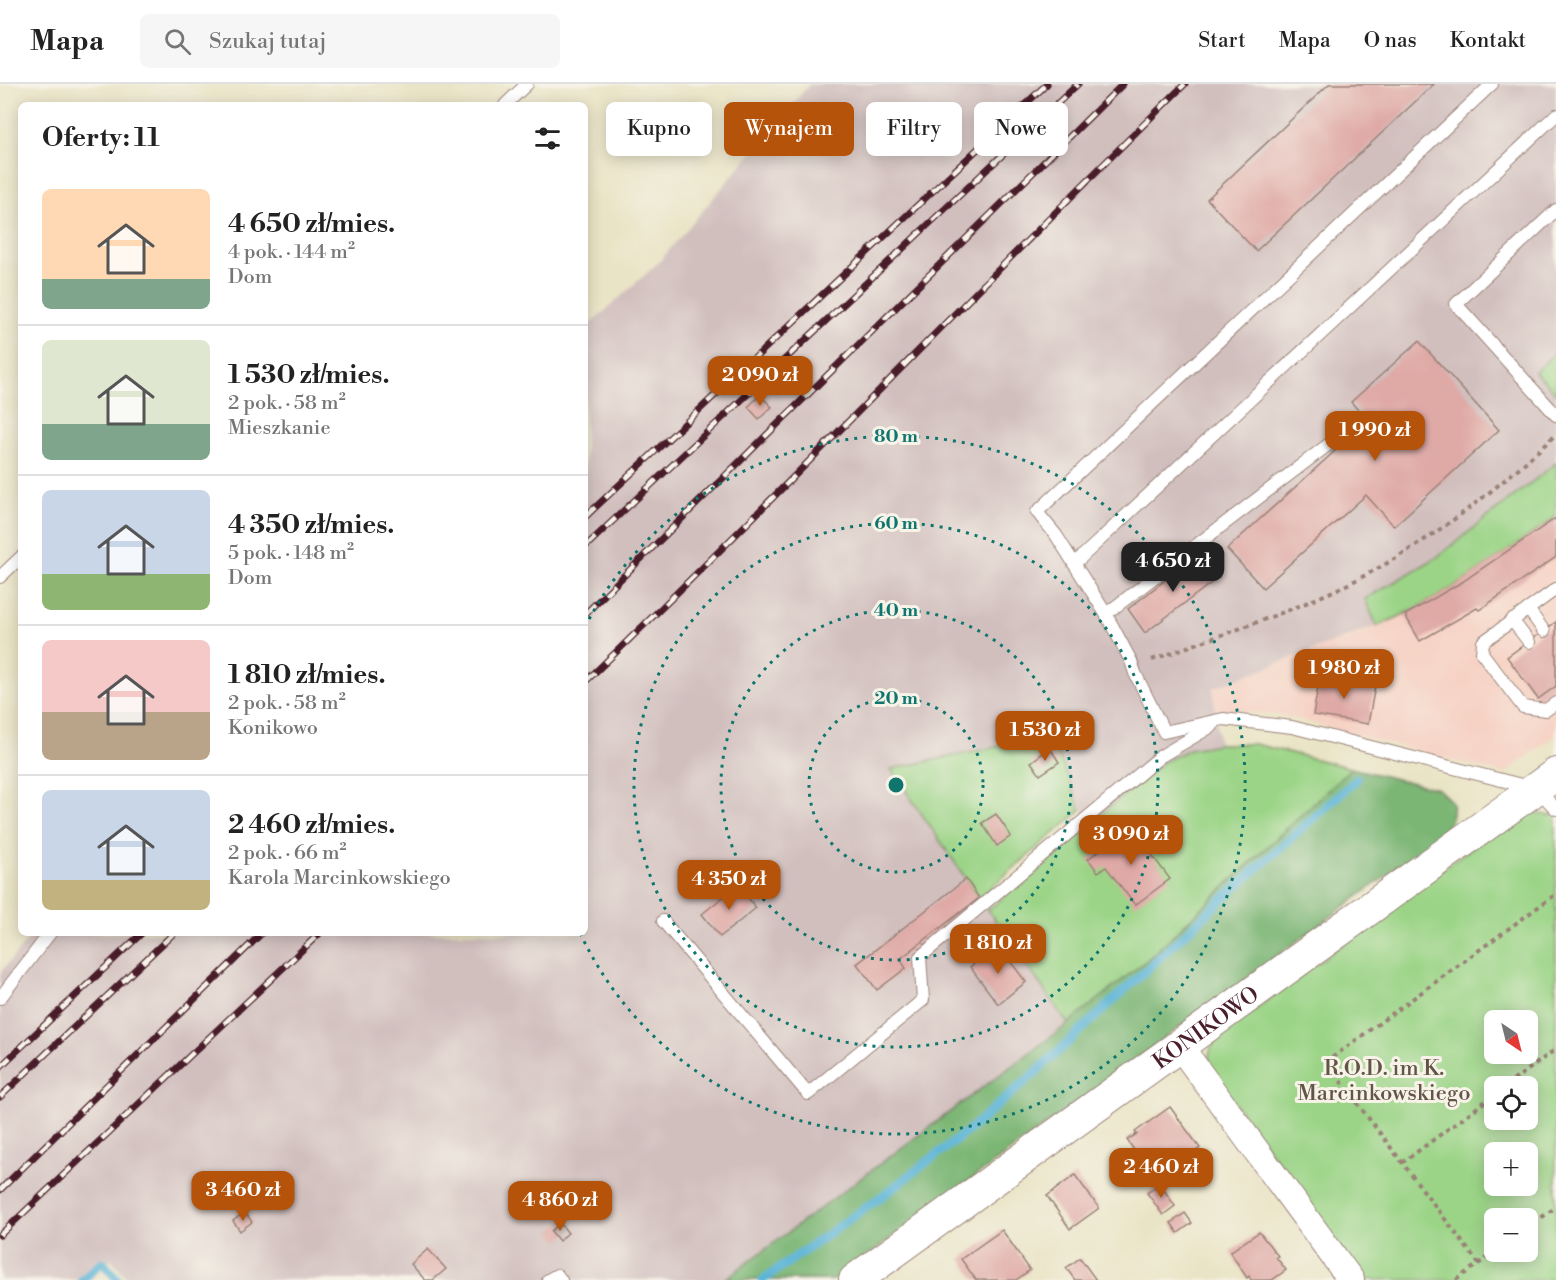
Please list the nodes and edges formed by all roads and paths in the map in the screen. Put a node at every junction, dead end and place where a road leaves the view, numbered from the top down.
1 (527, 84) edge
2 (1492, 84) edge
3 (508, 102) edge
4 (1556, 115) edge
5 (1556, 210) edge
6 (1556, 415) edge
7 (1358, 422) dead end
8 (1556, 435) edge
9 (18, 560) edge
10 (1074, 564) junction
11 (0, 577) edge
12 (1556, 589) edge
13 (1528, 609) junction
14 (1107, 614) junction
15 (1512, 620) junction
16 (1544, 631) dead end
17 (1529, 642) dead end
18 (1133, 666) junction
19 (1556, 703) edge
20 (1223, 719) junction
21 (1550, 791) edge
22 (1556, 894) edge
23 (663, 921) dead end
24 (48, 936) edge
25 (0, 998) edge
26 (1179, 1045) junction
27 (1556, 1049) edge
28 (1520, 1076) edge
29 (1484, 1102) edge
30 (1402, 1163) junction
31 (1556, 1207) edge
32 (1538, 1220) edge
33 (1484, 1260) edge
34 (1479, 1264) junction
35 (548, 1280) edge
36 (561, 1280) edge
37 (855, 1280) edge
38 (1351, 1280) edge
39 (1456, 1280) edge

1 - 3 lane
2 - 10 lane
4 - 10 lane
5 - 6 lane
7 - 14 lane
8 - 18 path
9 - 11 lane
10 - 14 lane
12 - 13 lane
13 - 15 lane
13 - 16 lane
14 - 18 lane
15 - 17 lane
15 - 19 lane
18 - 20 lane
20 - 21 lane
20 - 23 lane
21 - 26 street, KONIKOWO
22 - 30 path
24 - 25 lane
26 - 37 street, KONIKOWO
26 - 38 street
27 - 28 path
29 - 30 path
30 - 34 path
31 - 32 path
33 - 34 path
34 - 39 path
35 - 36 lane

